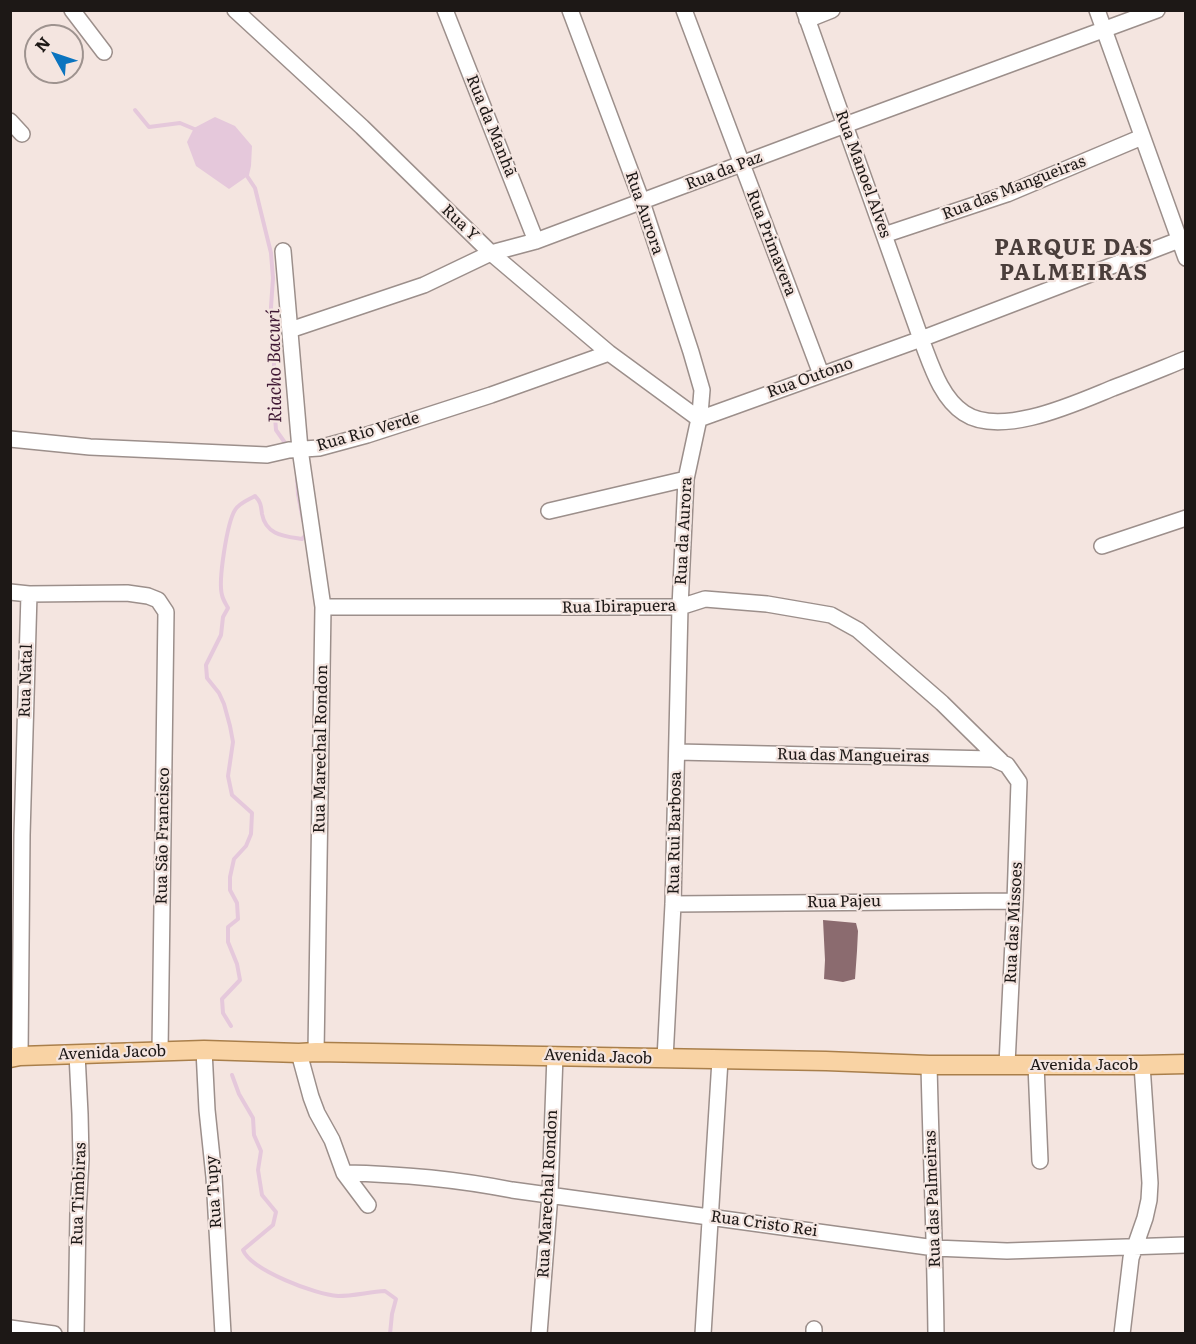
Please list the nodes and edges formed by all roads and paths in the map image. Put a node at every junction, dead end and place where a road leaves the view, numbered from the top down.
1 (72, 10) edge
2 (235, 10) edge
3 (446, 10) edge
4 (570, 10) edge
5 (684, 10) edge
6 (832, 10) edge
7 (1097, 10) edge
8 (1157, 10) edge
9 (806, 15) edge
10 (1103, 30) junction
11 (104, 52) dead end
12 (10, 121) edge
13 (845, 125) junction
14 (22, 134) dead end
15 (1142, 138) junction
16 (742, 164) junction
17 (642, 202) junction
18 (884, 235) junction
19 (1179, 240) junction
20 (536, 241) junction
21 (283, 250) dead end
22 (490, 253) junction
23 (1185, 258) edge
24 (290, 330) junction
25 (921, 339) junction
26 (609, 353) junction
27 (1185, 359) edge
28 (821, 374) junction
29 (699, 419) junction
30 (10, 439) edge
31 (300, 449) junction
32 (686, 478) junction
33 (549, 511) dead end
34 (1185, 518) edge
35 (1102, 546) dead end
36 (10, 592) edge
37 (29, 594) junction
38 (323, 608) junction
39 (680, 608) junction
40 (677, 752) junction
41 (1001, 762) junction
42 (16, 834) edge
43 (1015, 901) junction
44 (673, 904) junction
45 (204, 1050) junction
46 (160, 1052) junction
47 (308, 1052) junction
48 (77, 1054) junction
49 (555, 1055) junction
50 (15, 1057) edge
51 (665, 1059) junction
52 (720, 1060) junction
53 (1007, 1064) junction
54 (1185, 1064) edge
55 (929, 1065) junction
56 (1036, 1065) junction
57 (1142, 1065) junction
58 (1040, 1161) dead end
59 (344, 1173) junction
60 (550, 1194) junction
61 (368, 1205) dead end
62 (710, 1217) junction
63 (1185, 1245) edge
64 (1134, 1247) junction
65 (935, 1248) junction
66 (10, 1328) edge
67 (54, 1334) edge
68 (76, 1334) edge
69 (223, 1334) edge
70 (539, 1334) edge
71 (703, 1334) edge
72 (936, 1334) edge
73 (1122, 1334) edge

1 - 11 street
2 - 22 street, Rua Y
3 - 20 street, Rua da Manhã
4 - 17 street, Rua Aurora
5 - 16 street, Rua Primavera
6 - 9 street
7 - 10 street
8 - 10 street, Rua da Paz
9 - 13 street, Rua Manoel Alves
10 - 13 street, Rua da Paz
10 - 15 street
12 - 14 street
13 - 16 street, Rua da Paz
13 - 18 street, Rua Manoel Alves
15 - 18 street, Rua das Mangueiras
15 - 19 street
16 - 17 street, Rua da Paz
16 - 28 street, Rua Primavera
17 - 20 street, Rua da Paz
17 - 29 street, Rua Aurora
18 - 25 street, Rua Manoel Alves
19 - 23 street
19 - 25 street, Rua Outono
20 - 22 street, Rua da Paz
21 - 24 street, Rua Marechal Rondon
22 - 24 street, Rua da Paz
22 - 26 street, Rua Y
24 - 31 street, Rua Marechal Rondon
25 - 27 street, Rua Manoel Alves
25 - 28 street, Rua Outono
26 - 29 street, Rua Y
26 - 31 street, Rua Rio Verde
28 - 29 street, Rua Outono
29 - 32 street, Rua da Aurora
30 - 31 street, Rua Rio Verde
31 - 38 street, Rua Marechal Rondon
32 - 33 street
32 - 39 street, Rua da Aurora
34 - 35 street
36 - 37 street
37 - 42 street, Rua Natal
37 - 46 street, Rua São Francisco
38 - 39 street, Rua Ibirapuera
38 - 47 street, Rua Marechal Rondon
39 - 40 street, Rua Rui Barbosa
39 - 41 street, Rua Ibirapuera
40 - 41 street, Rua das Mangueiras
40 - 44 street, Rua Rui Barbosa
41 - 43 street, Rua das Missoes
42 - 50 street, Rua Natal
43 - 44 street, Rua Pajeu
43 - 53 street, Rua das Missoes
44 - 51 street, Rua Rui Barbosa
45 - 46 main road, Avenida Jacob
45 - 47 main road, Avenida Jacob
45 - 69 street, Rua Tupy
46 - 48 main road, Avenida Jacob
47 - 49 main road, Avenida Jacob
47 - 59 street, Rua Marechal Rondon
48 - 50 main road, Avenida Jacob
48 - 68 street, Rua Timbiras
49 - 51 main road, Avenida Jacob
49 - 60 street, Rua Marechal Rondon
51 - 52 main road, Avenida Jacob
52 - 55 main road, Avenida Jacob
52 - 62 street
53 - 55 main road, Avenida Jacob
53 - 56 main road, Avenida Jacob
54 - 57 main road, Avenida Jacob
55 - 65 street, Rua das Palmeiras
56 - 57 main road, Avenida Jacob
56 - 58 street
57 - 64 street
59 - 60 street, Rua Cristo Rei
59 - 61 street, Rua Marechal Rondon
60 - 62 street, Rua Cristo Rei
60 - 70 street, Rua Marechal Rondon
62 - 65 street, Rua Cristo Rei
62 - 71 street
63 - 64 street, Rua Cristo Rei
64 - 65 street, Rua Cristo Rei
64 - 73 street
65 - 72 street, Rua das Palmeiras
66 - 67 street

